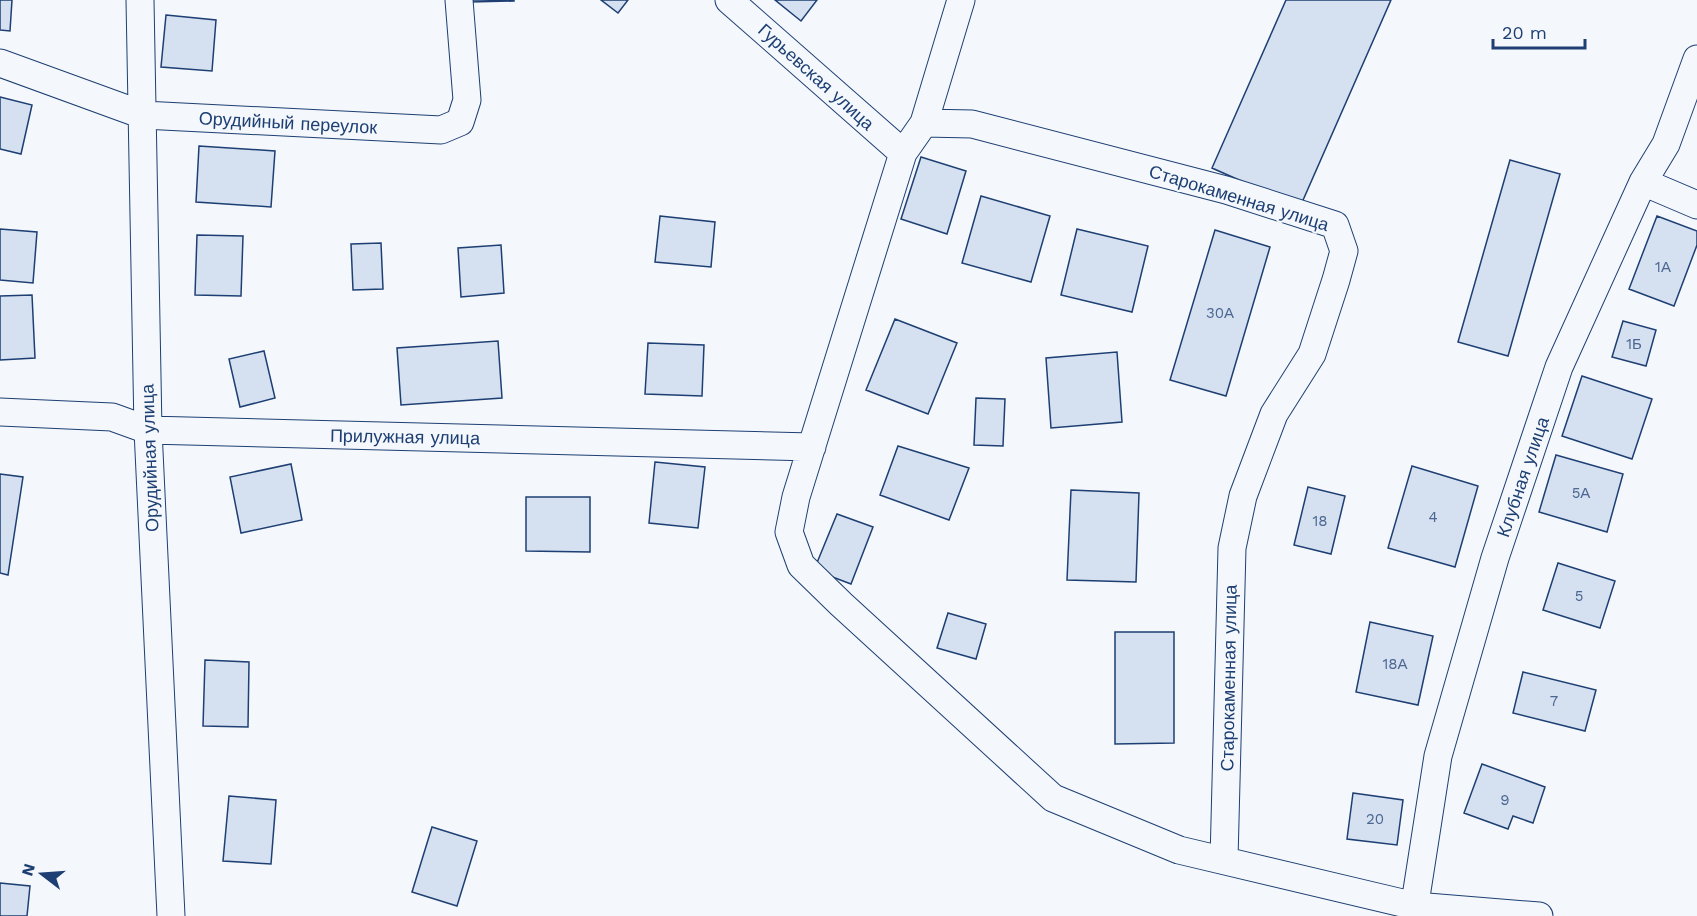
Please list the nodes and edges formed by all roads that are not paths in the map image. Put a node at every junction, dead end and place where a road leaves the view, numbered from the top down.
1 (140, 0) edge
2 (459, 0) edge
3 (729, 0) edge
4 (961, 0) edge
5 (1697, 59) edge
6 (0, 63) edge
7 (143, 115) junction
8 (924, 123) junction
9 (903, 153) junction
10 (1643, 182) junction
11 (1697, 205) edge
12 (0, 412) edge
13 (148, 430) junction
14 (812, 447) junction
15 (1224, 860) junction
16 (1414, 911) edge
17 (171, 916) edge
18 (1539, 916) edge

1 - 7 street, Орудийная улица
2 - 7 street, Орудийный переулок
3 - 9 street, Гурьевская улица
4 - 8 street
5 - 10 street, Клубная улица
6 - 7 street, Орудийный переулок
7 - 13 street, Орудийная улица
8 - 9 street
8 - 15 street, Старокаменная улица
9 - 14 street
10 - 11 street
10 - 16 street, Клубная улица
12 - 13 street, Прилужная улица
13 - 14 street, Прилужная улица
13 - 17 street, Орудийная улица
14 - 15 street
15 - 16 street
16 - 18 street

